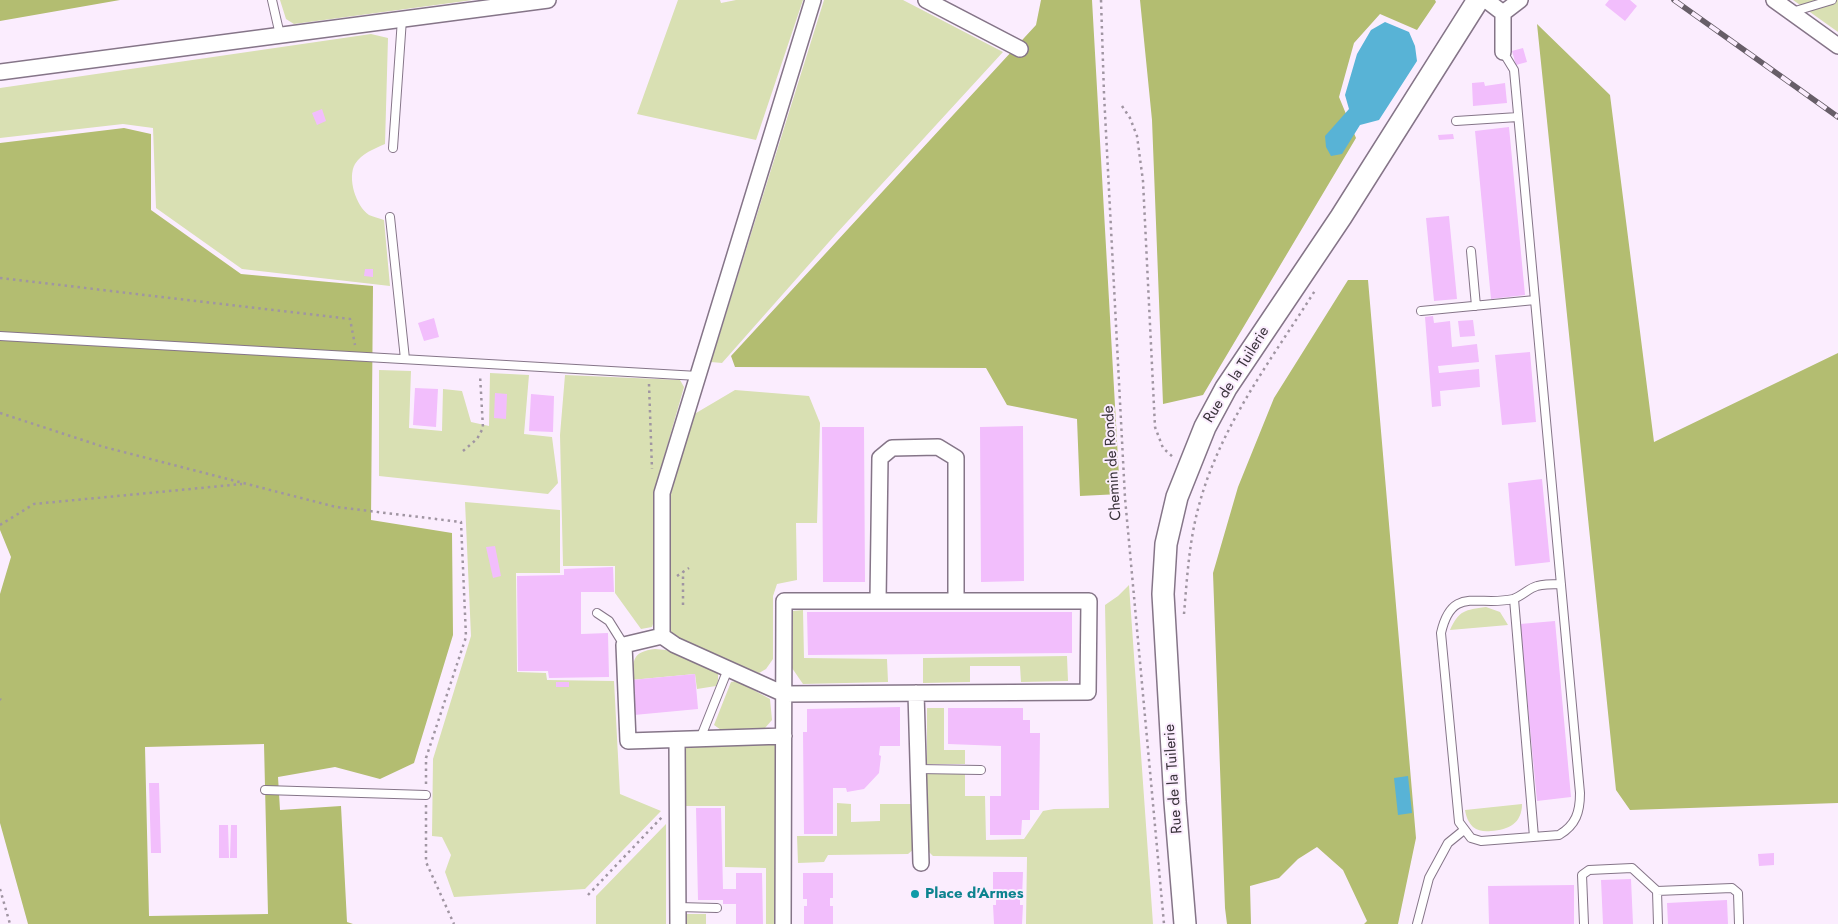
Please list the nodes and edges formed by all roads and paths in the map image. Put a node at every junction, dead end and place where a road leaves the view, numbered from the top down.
1 (272, 0) edge
2 (548, 0) edge
3 (813, 0) edge
4 (926, 0) edge
5 (1101, 0) edge
6 (1478, 0) edge
7 (1486, 0) edge
8 (1520, 0) edge
9 (1774, 0) edge
10 (1832, 0) edge
11 (1792, 12) junction
12 (1503, 14) junction
13 (402, 19) junction
14 (280, 35) junction
15 (1838, 46) edge
16 (1020, 49) dead end
17 (1504, 52) joint
18 (0, 72) edge
19 (1122, 106) dead end
20 (1518, 117) junction
21 (1456, 122) dead end
22 (393, 148) dead end
23 (390, 217) dead end
24 (1471, 250) dead end
25 (0, 278) edge
26 (1319, 285) dead end
27 (1535, 300) junction
28 (1476, 306) junction
29 (1420, 311) dead end
30 (0, 336) edge
31 (357, 356) junction
32 (405, 359) junction
33 (480, 363) junction
34 (648, 373) junction
35 (698, 376) junction
36 (0, 413) edge
37 (463, 451) dead end
38 (1187, 469) junction
39 (246, 484) junction
40 (662, 493) junction
41 (0, 525) edge
42 (683, 572) dead end
43 (1561, 584) junction
44 (1514, 599) junction
45 (878, 601) junction
46 (956, 601) junction
47 (682, 605) dead end
48 (597, 613) dead end
49 (1184, 614) dead end
50 (662, 636) junction
51 (624, 645) junction
52 (728, 669) junction
53 (916, 693) junction
54 (784, 694) junction
55 (784, 736) junction
56 (700, 739) junction
57 (677, 740) junction
58 (918, 769) junction
59 (981, 770) dead end
60 (265, 790) dead end
61 (426, 795) junction
62 (677, 802) junction
63 (1464, 830) junction
64 (1534, 837) junction
65 (920, 863) dead end
66 (0, 889) edge
67 (1657, 891) junction
68 (588, 895) dead end
69 (678, 907) junction
70 (717, 908) dead end
71 (10, 924) edge
72 (454, 924) edge
73 (678, 924) edge
74 (783, 924) edge
75 (1164, 924) edge
76 (1185, 924) edge
77 (1416, 924) edge
78 (1584, 924) edge
79 (1658, 924) edge
80 (1740, 924) edge

1 - 14 lane
2 - 13 street
3 - 35 street
4 - 16 street
5 - 75 path, Chemin de Ronde
6 - 38 street, Rue de la Tuilerie
7 - 12 street
8 - 12 street
9 - 11 street
10 - 11 lane
11 - 15 street
12 - 17 street
13 - 14 street
13 - 22 lane
14 - 18 street
17 - 20 lane
19 - 38 path
20 - 21 lane
20 - 27 lane
23 - 32 lane
24 - 28 lane
25 - 31 path
26 - 49 path, Rue de la Tuilerie
27 - 28 lane
27 - 43 lane
28 - 29 lane
30 - 31 lane
31 - 32 lane
32 - 33 lane
33 - 34 lane
33 - 37 path
34 - 35 lane
34 - 40 path
35 - 40 street
36 - 39 path
38 - 76 street, Rue de la Tuilerie
39 - 41 path
39 - 61 path
40 - 50 street
42 - 47 path
43 - 44 lane
43 - 64 lane
44 - 63 lane
44 - 64 lane
45 - 46 street
45 - 46 street
45 - 54 street
46 - 53 street
48 - 51 lane
50 - 51 street
50 - 52 street
51 - 57 street
52 - 54 street
52 - 56 lane
53 - 54 street
53 - 58 street
54 - 55 street
55 - 56 street
55 - 74 street
56 - 57 street
57 - 62 street
58 - 59 lane
58 - 65 street
60 - 61 lane
61 - 72 path
62 - 68 path
62 - 69 street
63 - 64 lane
63 - 77 lane
66 - 71 path
67 - 78 lane
67 - 79 lane
67 - 80 lane
69 - 70 lane
69 - 73 street

